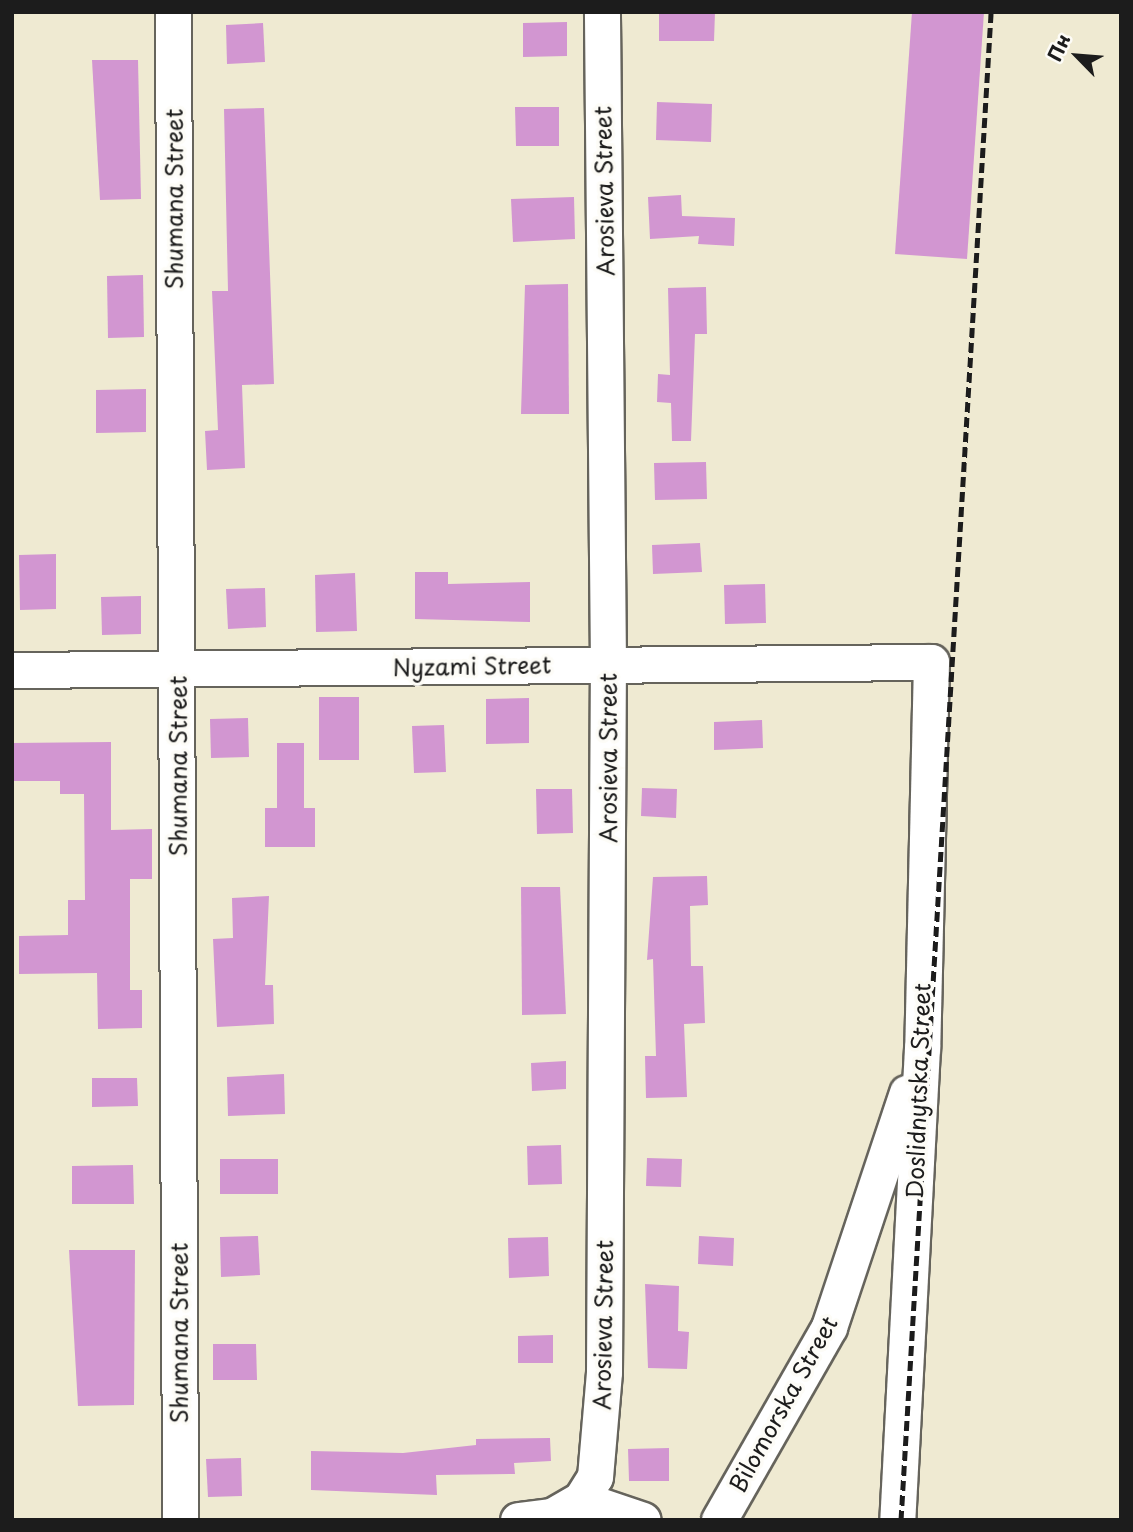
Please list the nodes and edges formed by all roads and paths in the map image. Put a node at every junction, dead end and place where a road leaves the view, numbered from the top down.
1 (173, 12) edge
2 (602, 12) edge
3 (931, 662) joint
4 (608, 665) junction
5 (178, 669) junction
6 (12, 670) edge
7 (922, 1048) junction
8 (582, 1499) junction
9 (180, 1520) edge
10 (518, 1520) edge
11 (643, 1520) edge
12 (719, 1520) edge
13 (897, 1520) edge

1 - 5 street, Shumana Street
2 - 4 street, Arosieva Street
3 - 4 street, Nyzami Street
3 - 7 street, Doslidnytska Street
4 - 5 street, Nyzami Street
4 - 8 street, Arosieva Street
5 - 6 street, Nyzami Street
5 - 9 street, Shumana Street
7 - 12 street, Bilomorska Street
7 - 13 street, Doslidnytska Street
8 - 10 street
8 - 11 street

